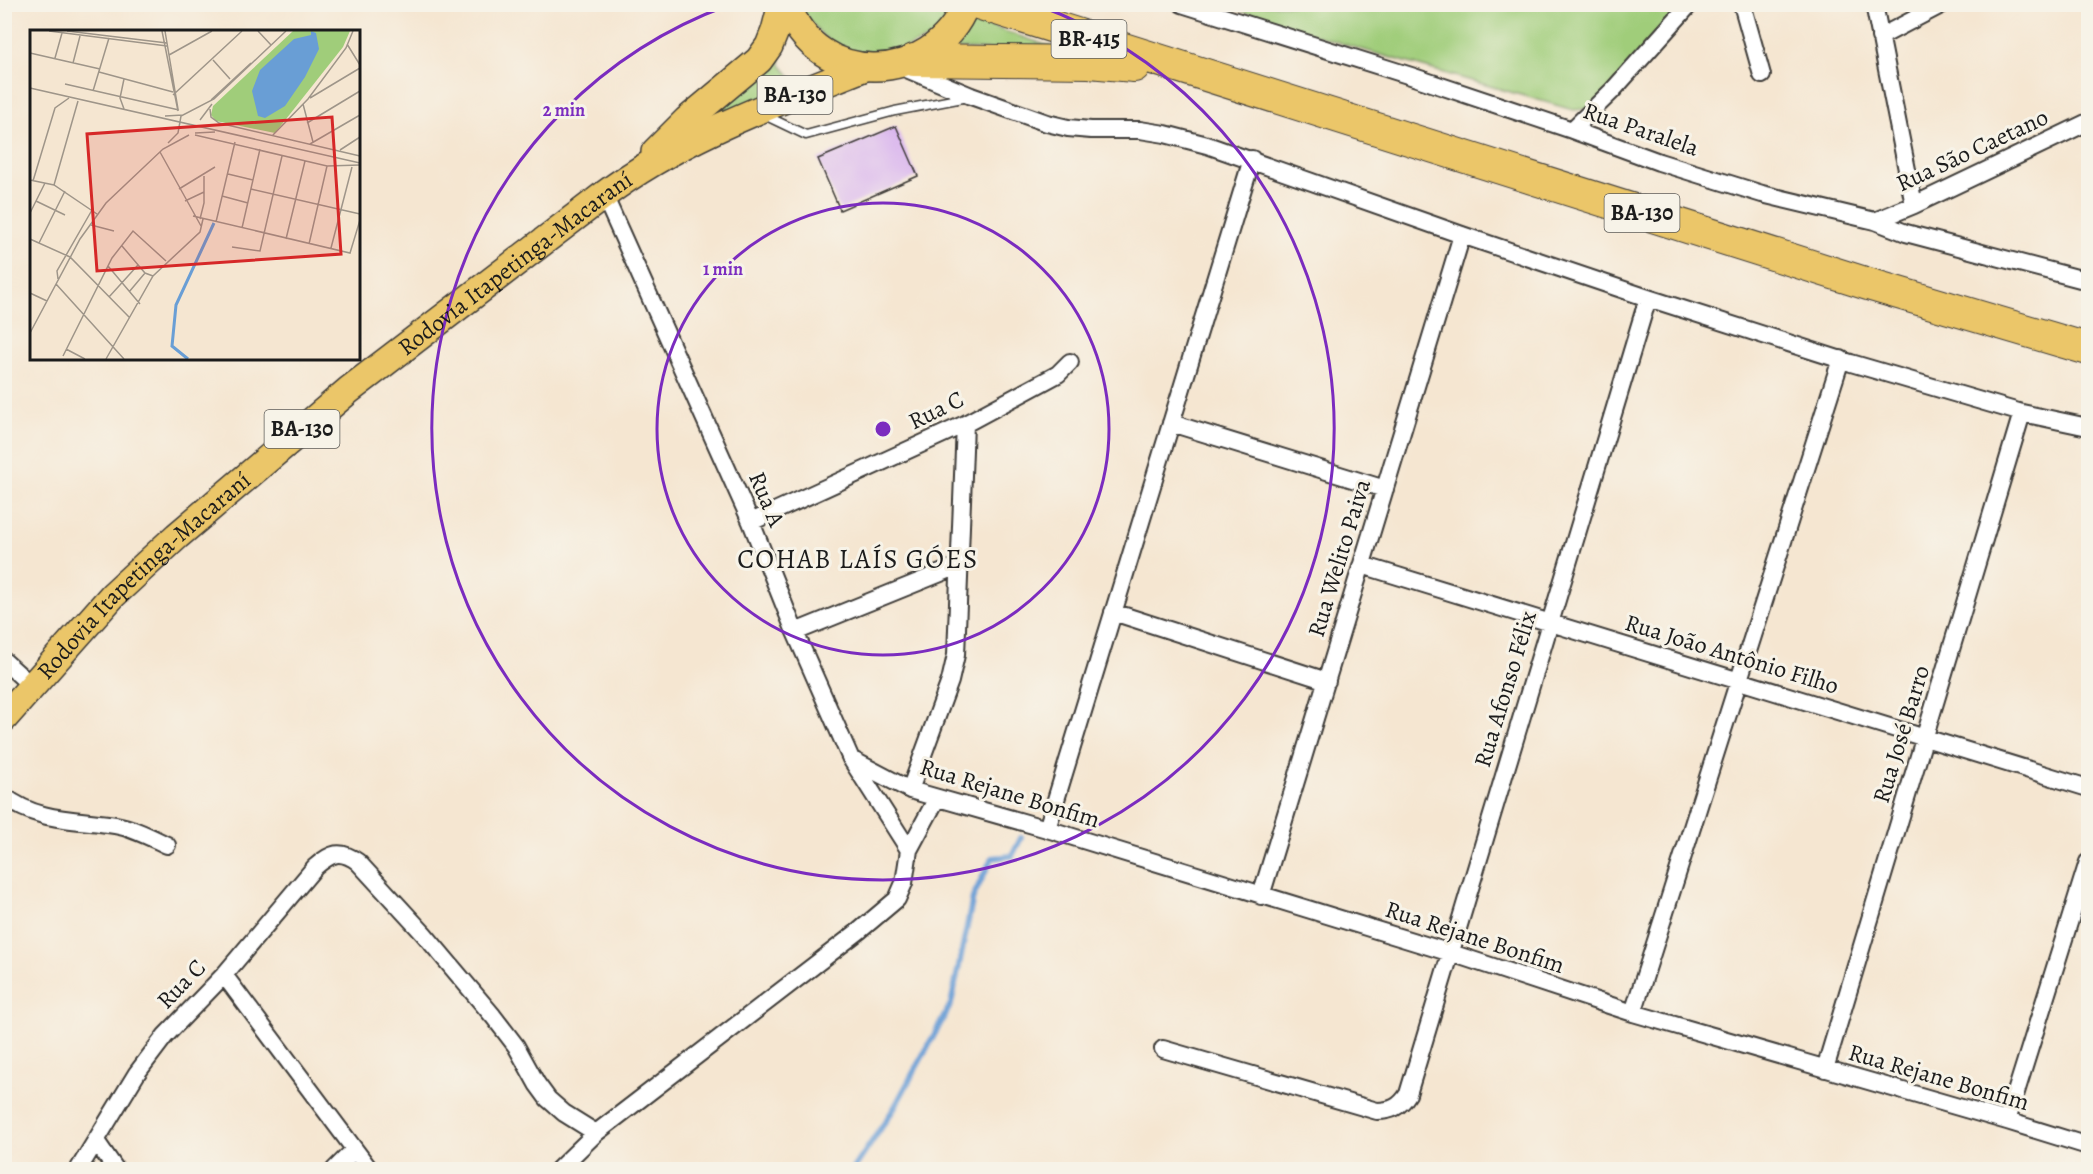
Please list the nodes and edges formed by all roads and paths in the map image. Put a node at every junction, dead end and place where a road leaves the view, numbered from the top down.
1 (782, 4) edge
2 (787, 4) edge
3 (966, 4) edge
4 (981, 4) edge
5 (1024, 4) edge
6 (1182, 4) edge
7 (1690, 4) edge
8 (1742, 4) edge
9 (1874, 4) edge
10 (1943, 4) edge
11 (1880, 37) junction
12 (906, 63) junction
13 (865, 67) junction
14 (1198, 71) junction
15 (1762, 75) dead end
16 (971, 96) junction
17 (756, 111) junction
18 (2088, 122) edge
19 (1572, 130) junction
20 (1252, 159) junction
21 (630, 175) junction
22 (604, 195) junction
23 (1914, 205) junction
24 (1875, 221) junction
25 (1462, 235) junction
26 (2088, 282) edge
27 (1648, 298) junction
28 (2088, 349) edge
29 (1841, 359) junction
30 (1070, 362) dead end
31 (2022, 413) junction
32 (1171, 423) junction
33 (965, 424) junction
34 (2088, 427) edge
35 (1385, 489) junction
36 (751, 522) junction
37 (1362, 565) junction
38 (958, 566) junction
39 (1113, 612) junction
40 (1550, 623) junction
41 (795, 632) junction
42 (4, 661) edge
43 (1326, 681) junction
44 (1738, 681) junction
45 (32, 686) junction
46 (4, 718) edge
47 (1925, 738) junction
48 (851, 759) junction
49 (2088, 789) edge
50 (910, 790) junction
51 (4, 796) edge
52 (937, 798) junction
53 (1047, 828) junction
54 (167, 844) dead end
55 (909, 850) junction
56 (2088, 862) edge
57 (1261, 896) junction
58 (1451, 953) junction
59 (224, 975) junction
60 (1633, 1013) junction
61 (1163, 1049) dead end
62 (1825, 1069) junction
63 (2007, 1121) junction
64 (596, 1133) junction
65 (96, 1141) junction
66 (2088, 1146) edge
67 (354, 1150) junction
68 (78, 1170) edge
69 (116, 1170) edge
70 (334, 1170) edge
71 (370, 1170) edge
72 (558, 1170) edge

1 - 21 main road
2 - 13 main road
3 - 12 main road
4 - 14 highway, BR-415
5 - 14 highway
6 - 19 street, Rua Paralela
7 - 19 street
8 - 15 street
9 - 11 street
10 - 11 street
11 - 23 street
12 - 13 main road
12 - 14 highway
12 - 16 street
13 - 17 main road, BA-130
14 - 28 highway, BA-130
16 - 17 lane
16 - 20 street
17 - 21 main road, Rodovia Itapetinga-Macaraní / BA-130
18 - 23 street, Rua São Caetano
19 - 24 street, Rua Paralela
20 - 25 street
20 - 32 street
21 - 22 main road, Rodovia Itapetinga-Macaraní / BA-130
22 - 36 street, Rua A
22 - 45 main road, Rodovia Itapetinga-Macaraní / BA-130
23 - 24 street, Rua São Caetano
24 - 26 street, Rua Paralela
25 - 27 street
25 - 35 street, Rua Welito Paiva
27 - 29 street
27 - 40 street, Rua Afonso Félix
29 - 31 street
29 - 44 street
30 - 33 street, Rua C
31 - 34 street
31 - 47 street, Rua José Barro
32 - 35 street
32 - 39 street
33 - 36 street, Rua C
33 - 38 street
35 - 37 street, Rua Welito Paiva
36 - 41 street, Rua A
37 - 40 street, Rua João Antônio Filho
37 - 43 street, Rua Welito Paiva
38 - 41 street
38 - 50 street
39 - 43 street
39 - 53 street
40 - 44 street, Rua João Antônio Filho
40 - 58 street, Rua Afonso Félix
41 - 48 street, Rua A
42 - 45 street
43 - 57 street, Rua Welito Paiva
44 - 47 street, Rua João Antônio Filho
44 - 60 street
45 - 46 main road, Rodovia Itapetinga-Macaraní / BA-130
47 - 49 street, Rua João Antônio Filho
47 - 62 street, Rua José Barro
48 - 50 street, Rua Rejane Bonfim
48 - 55 street, Rua A
50 - 52 street, Rua Rejane Bonfim
51 - 54 street
52 - 53 street, Rua Rejane Bonfim
52 - 55 street
53 - 57 street, Rua Rejane Bonfim
55 - 64 street
56 - 63 street
57 - 58 street, Rua Rejane Bonfim
58 - 60 street, Rua Rejane Bonfim
58 - 61 street, Rua Afonso Félix
59 - 64 street, Rua C
59 - 65 street, Rua C
59 - 67 street
60 - 62 street, Rua Rejane Bonfim
62 - 63 street, Rua Rejane Bonfim
63 - 66 street, Rua Rejane Bonfim
64 - 72 street
65 - 68 street, Rua C
65 - 69 street
67 - 70 street
67 - 71 street

